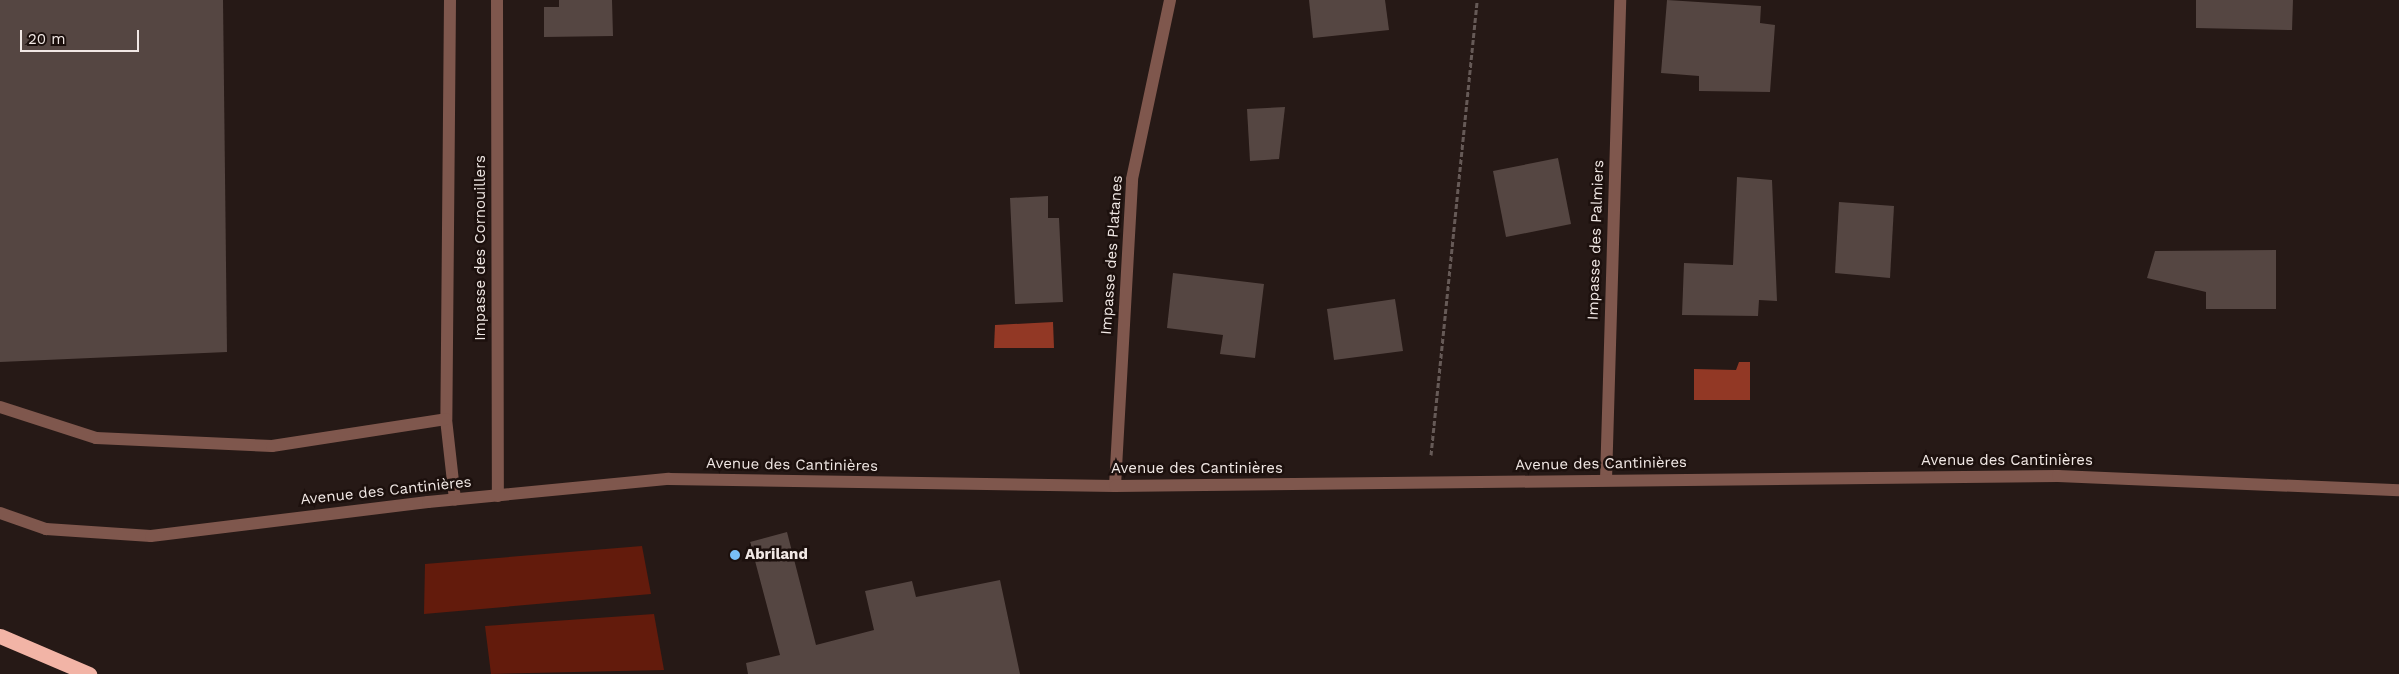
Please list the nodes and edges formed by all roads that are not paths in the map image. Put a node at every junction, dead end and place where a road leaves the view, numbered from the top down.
1 (450, 0) edge
2 (497, 0) edge
3 (1170, 0) edge
4 (1620, 0) edge
5 (0, 407) edge
6 (446, 419) junction
7 (1606, 480) junction
8 (1115, 486) junction
9 (2399, 490) edge
10 (498, 496) junction
11 (455, 499) junction
12 (0, 513) edge
13 (0, 636) edge
14 (89, 674) edge

1 - 6 street
2 - 10 street, Impasse des Cornouillers
3 - 8 street, Impasse des Platanes
4 - 7 street, Impasse des Palmiers
5 - 6 street
6 - 11 street
7 - 8 street, Avenue des Cantinières
7 - 9 street, Avenue des Cantinières
8 - 10 street, Avenue des Cantinières
10 - 11 street, Avenue des Cantinières
11 - 12 street, Avenue des Cantinières
13 - 14 highway

